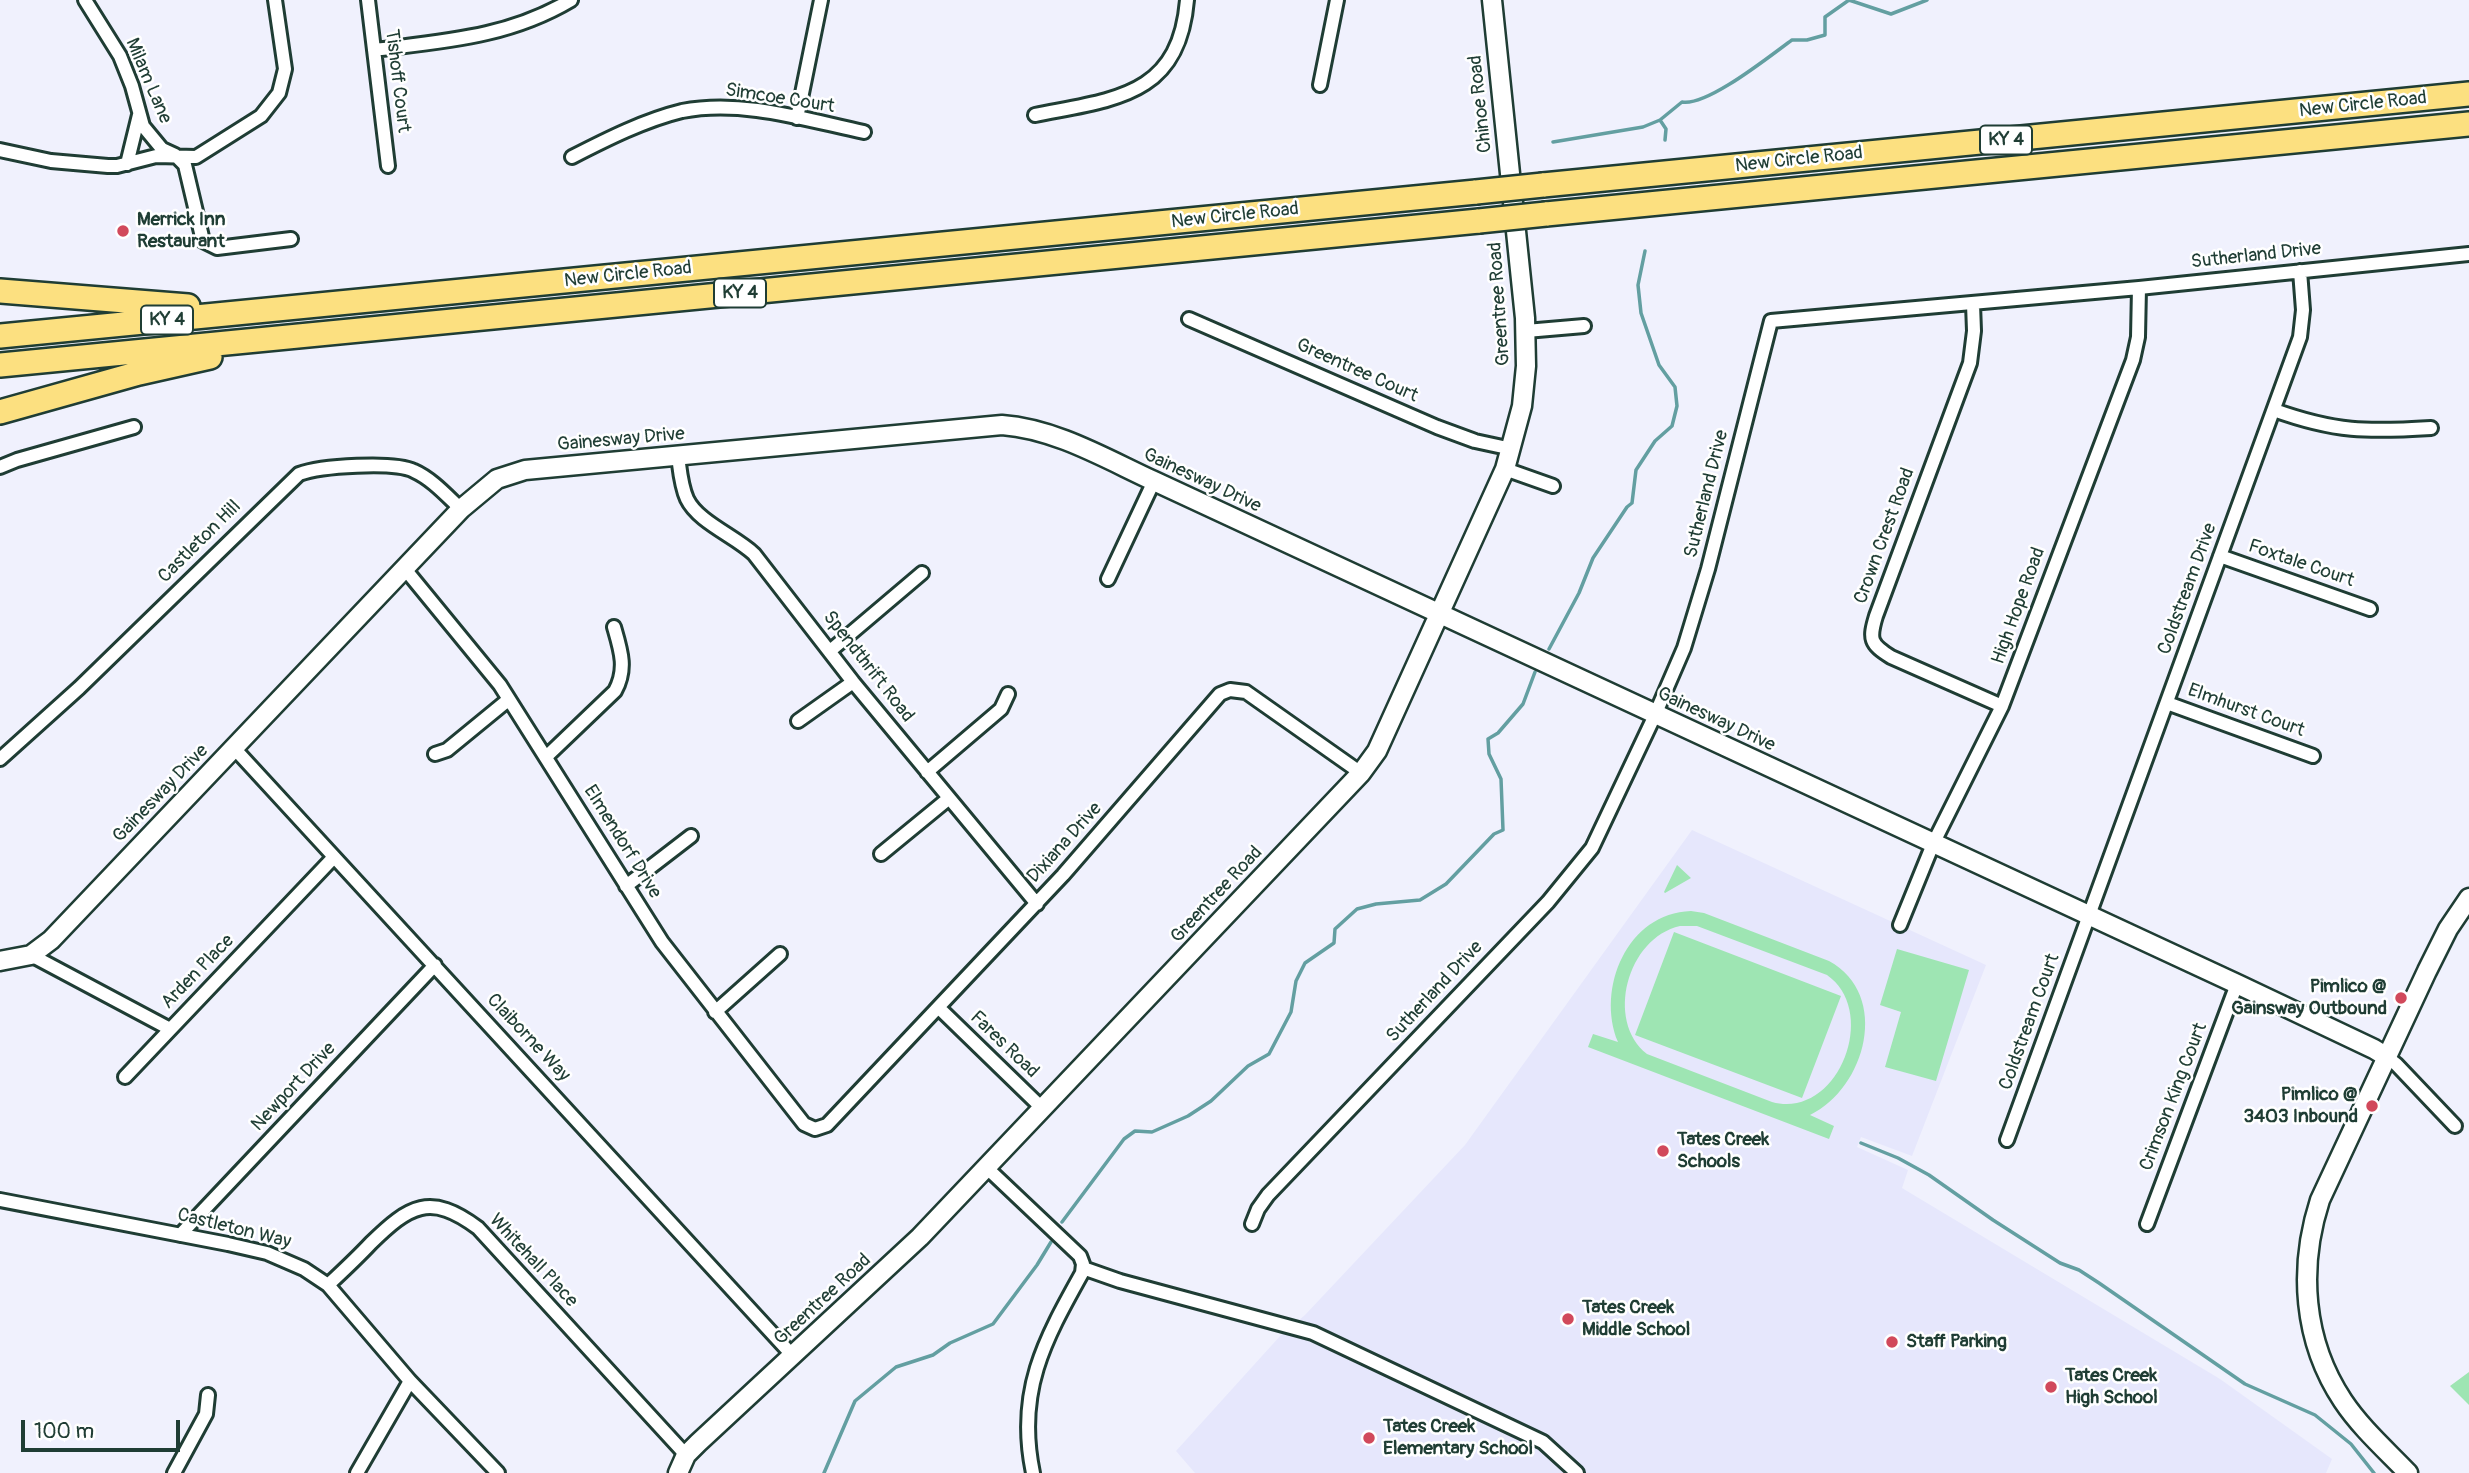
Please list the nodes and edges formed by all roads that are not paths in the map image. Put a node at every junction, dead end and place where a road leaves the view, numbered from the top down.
1 (85, 0) edge
2 (275, 0) edge
3 (368, 0) edge
4 (571, 0) edge
5 (821, 0) edge
6 (1187, 0) edge
7 (1337, 0) edge
8 (1492, 0) edge
9 (374, 50) junction
10 (1320, 85) dead end
11 (2469, 94) edge
12 (139, 115) junction
13 (1035, 115) dead end
14 (797, 118) junction
15 (2469, 124) edge
16 (864, 132) dead end
17 (0, 150) edge
18 (175, 155) junction
19 (572, 157) dead end
20 (127, 164) junction
21 (388, 166) dead end
22 (1513, 204) joint
23 (291, 239) dead end
24 (2469, 254) edge
25 (2300, 271) junction
26 (2138, 288) junction
27 (0, 291) edge
28 (334, 303) junction
29 (1973, 304) junction
30 (493, 317) junction
31 (1189, 319) dead end
32 (1584, 326) dead end
33 (1526, 331) junction
34 (0, 336) edge
35 (0, 365) edge
36 (2274, 410) junction
37 (0, 412) edge
38 (134, 427) dead end
39 (2431, 428) dead end
40 (1511, 449) junction
41 (678, 456) junction
42 (0, 467) edge
43 (1505, 469) junction
44 (1154, 481) junction
45 (1553, 486) dead end
46 (461, 509) junction
47 (2220, 556) junction
48 (405, 569) junction
49 (922, 573) dead end
50 (1108, 579) dead end
51 (2370, 609) dead end
52 (1439, 614) junction
53 (614, 627) dead end
54 (830, 651) junction
55 (853, 682) junction
56 (1008, 694) dead end
57 (508, 700) junction
58 (2167, 703) junction
59 (2003, 706) junction
60 (1655, 715) junction
61 (798, 721) dead end
62 (234, 748) junction
63 (435, 754) dead end
64 (2313, 756) dead end
65 (546, 757) junction
66 (0, 760) edge
67 (927, 772) junction
68 (1361, 773) junction
69 (948, 799) junction
70 (691, 836) dead end
71 (1933, 844) junction
72 (881, 854) dead end
73 (334, 857) junction
74 (626, 886) junction
75 (2469, 898) edge
76 (1037, 904) junction
77 (2089, 917) junction
78 (1900, 925) dead end
79 (780, 954) dead end
80 (31, 955) junction
81 (0, 961) edge
82 (435, 965) junction
83 (2237, 984) junction
84 (939, 1009) junction
85 (715, 1012) junction
86 (170, 1029) junction
87 (2387, 1057) junction
88 (125, 1077) dead end
89 (1043, 1109) junction
90 (2455, 1126) dead end
91 (815, 1129) joint
92 (2007, 1140) dead end
93 (987, 1168) junction
94 (0, 1200) edge
95 (1252, 1224) dead end
96 (2147, 1224) dead end
97 (180, 1235) junction
98 (1083, 1268) junction
99 (328, 1285) junction
100 (793, 1356) junction
101 (410, 1381) junction
102 (208, 1395) dead end
103 (687, 1455) junction
104 (174, 1473) edge
105 (357, 1473) edge
106 (498, 1473) edge
107 (678, 1473) edge
108 (1033, 1473) edge
109 (1577, 1473) edge
110 (2408, 1473) edge

1 - 12 street, Milam Lane
2 - 18 street
3 - 9 street, Tishoff Court
4 - 9 street
5 - 14 street
6 - 13 street
7 - 10 street
8 - 22 street, Chinoe Road
9 - 21 street, Tishoff Court
11 - 28 highway, New Circle Road / KY 4, bridge
12 - 18 street, Milam Lane
12 - 20 street
14 - 16 street, Simcoe Court
14 - 19 street, Simcoe Court
15 - 30 highway, New Circle Road / KY 4, bridge
17 - 20 street
18 - 20 street
18 - 23 street, Milam Lane
22 - 33 street, Greentree Road
24 - 25 street, Sutherland Drive
25 - 26 street, Sutherland Drive
25 - 36 street, Coldstream Drive
26 - 29 street, Sutherland Drive
26 - 59 street, High Hope Road
27 - 28 highway
28 - 34 highway, New Circle Road / KY 4
29 - 59 street, Crown Crest Road
29 - 60 street, Sutherland Drive
30 - 35 highway, New Circle Road / KY 4
30 - 37 highway
31 - 40 street, Greentree Court
32 - 33 street
33 - 40 street, Greentree Road
36 - 39 street
36 - 47 street, Coldstream Drive
38 - 42 street
40 - 43 street, Greentree Road
41 - 44 street, Gainesway Drive
41 - 46 street, Gainesway Drive
41 - 54 street, Spendthrift Road
43 - 45 street
43 - 52 street, Greentree Road
44 - 50 street
44 - 52 street, Gainesway Drive
46 - 48 street, Gainesway Drive
46 - 66 street, Castleton Hill
47 - 51 street, Foxtale Court
47 - 58 street, Coldstream Drive
48 - 57 street, Elmendorf Drive
48 - 62 street, Gainesway Drive
49 - 54 street
52 - 60 street, Gainesway Drive
52 - 68 street, Greentree Road
53 - 65 street
54 - 55 street, Spendthrift Road
55 - 61 street
55 - 67 street, Spendthrift Road
56 - 67 street
57 - 63 street
57 - 65 street, Elmendorf Drive
58 - 64 street, Elmhurst Court
58 - 77 street, Coldstream Drive
59 - 71 street, High Hope Road
60 - 71 street, Gainesway Drive
60 - 95 street, Sutherland Drive
62 - 73 street, Claiborne Way
62 - 80 street, Gainesway Drive
65 - 74 street, Elmendorf Drive
67 - 69 street, Spendthrift Road
68 - 76 street, Dixiana Drive
68 - 89 street, Greentree Road
69 - 72 street
69 - 76 street, Spendthrift Road
70 - 74 street
71 - 77 street, Gainesway Drive
71 - 78 street, High Hope Road
73 - 82 street, Claiborne Way
73 - 86 street, Arden Place
74 - 85 street, Elmendorf Drive
75 - 87 street
76 - 84 street, Dixiana Drive
77 - 83 street, Gainesway Drive
77 - 92 street, Coldstream Court
79 - 85 street
80 - 81 street, Gainesway Drive
80 - 86 street, Arden Place
82 - 97 street, Newport Drive
82 - 100 street, Claiborne Way
83 - 87 street, Gainesway Drive
83 - 96 street, Crimson King Court
84 - 89 street, Fares Road
84 - 91 street, Dixiana Drive
85 - 91 street, Elmendorf Drive
86 - 88 street
87 - 90 street, Gainesway Drive
87 - 110 street
89 - 93 street, Greentree Road
93 - 98 street
93 - 100 street, Greentree Road
94 - 97 street, Castleton Way
97 - 99 street, Castleton Way
98 - 108 street
98 - 109 street
99 - 101 street, Castleton Way
99 - 103 street, Whitehall Place
100 - 103 street, Greentree Road
101 - 105 street
101 - 106 street, Castleton Way
102 - 104 street
103 - 107 street, Greentree Road

